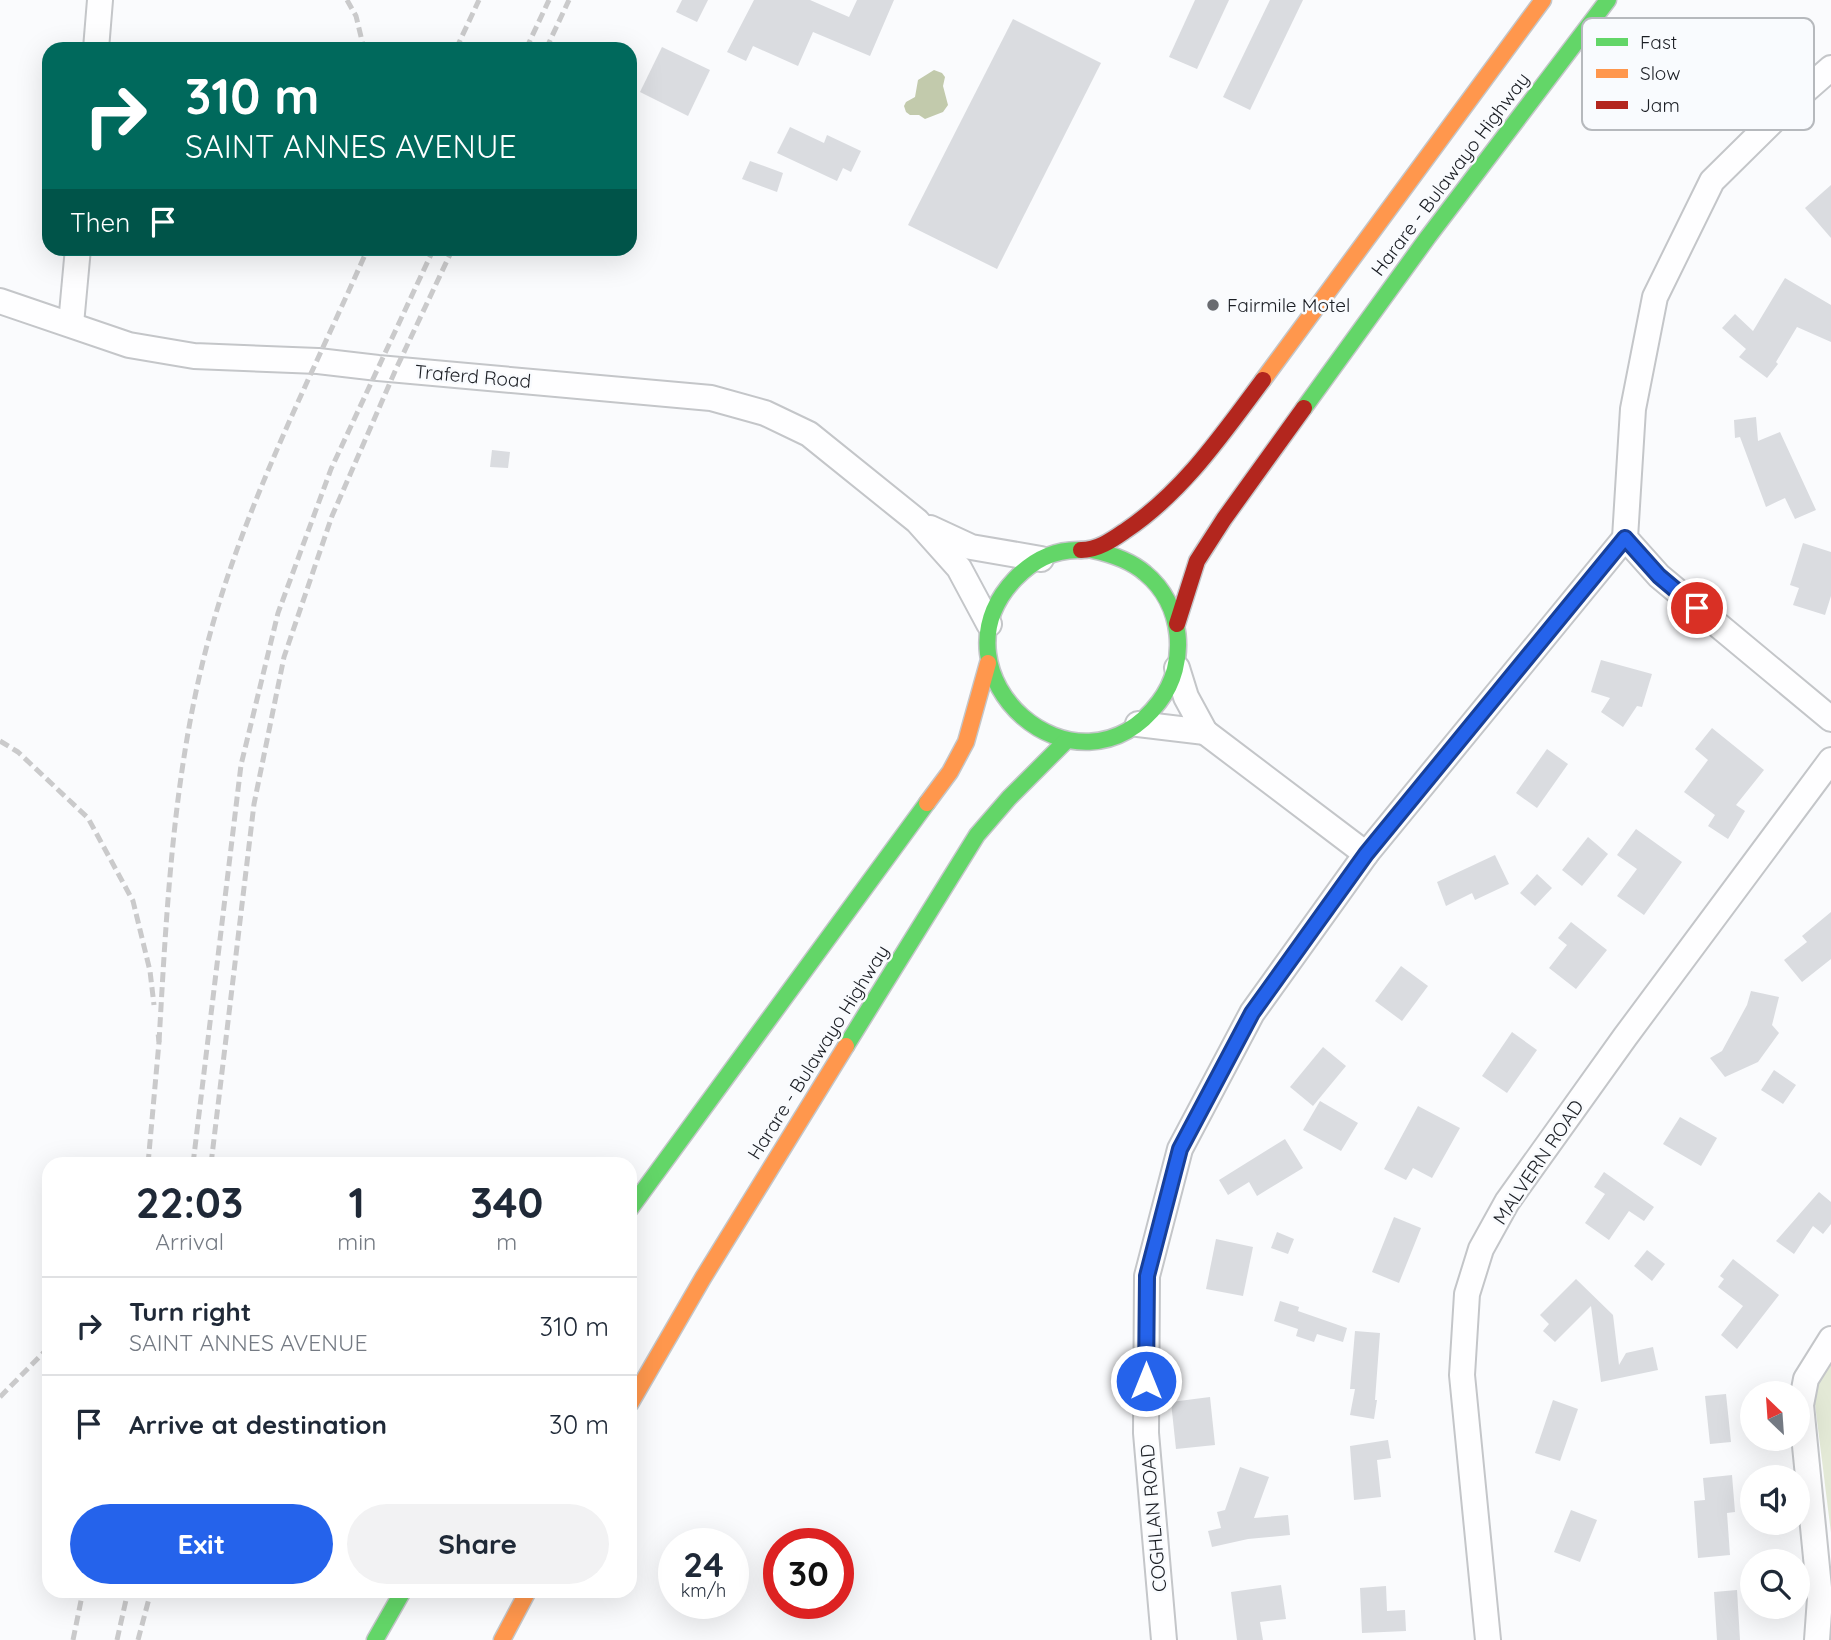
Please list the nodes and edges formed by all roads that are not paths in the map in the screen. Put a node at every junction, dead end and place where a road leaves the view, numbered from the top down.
1 (100, 0) edge
2 (1543, 0) edge
3 (1608, 0) edge
4 (1594, 18) edge
5 (1582, 34) edge
6 (97, 42) edge
7 (1831, 68) edge
8 (1814, 83) edge
9 (1764, 130) edge
10 (77, 256) edge
11 (0, 301) edge
12 (71, 324) junction
13 (917, 521) junction
14 (1625, 538) junction
15 (1092, 550) junction
16 (1041, 559) junction
17 (989, 624) junction
18 (1177, 624) junction
19 (988, 663) junction
20 (1177, 668) junction
21 (1831, 719) edge
22 (1138, 724) junction
23 (1205, 732) junction
24 (1066, 741) junction
25 (1831, 760) edge
26 (1366, 854) junction
27 (637, 1199) edge
28 (1831, 1339) edge
29 (637, 1393) edge
30 (399, 1598) edge
31 (524, 1598) edge
32 (375, 1640) edge
33 (502, 1640) edge
34 (1164, 1640) edge
35 (1488, 1640) edge
36 (1817, 1640) edge

1 - 6 street
2 - 15 highway, Harare - Bulawayo Highway
3 - 4 highway, Harare - Bulawayo Highway
5 - 18 highway, Harare - Bulawayo Highway
7 - 8 street
9 - 14 street
10 - 12 street
11 - 12 street, Traferd Road
12 - 13 street, Traferd Road
13 - 16 street, Traferd Road
13 - 17 street, Traferd Road
14 - 21 street
14 - 26 street, COGHLAN ROAD
15 - 16 highway, Harare - Bulawayo Highway
15 - 18 highway, Harare - Bulawayo Highway
16 - 17 highway, Harare - Bulawayo Highway
17 - 19 highway, Harare - Bulawayo Highway
18 - 20 highway, Harare - Bulawayo Highway
19 - 24 highway, Harare - Bulawayo Highway
19 - 27 highway, Harare - Bulawayo Highway
20 - 22 highway, Harare - Bulawayo Highway
20 - 23 street
22 - 23 street
22 - 24 highway, Harare - Bulawayo Highway
23 - 26 street
24 - 29 highway, Harare - Bulawayo Highway
25 - 35 street, MALVERN ROAD
26 - 34 street, COGHLAN ROAD
28 - 36 street
30 - 32 highway
31 - 33 highway

